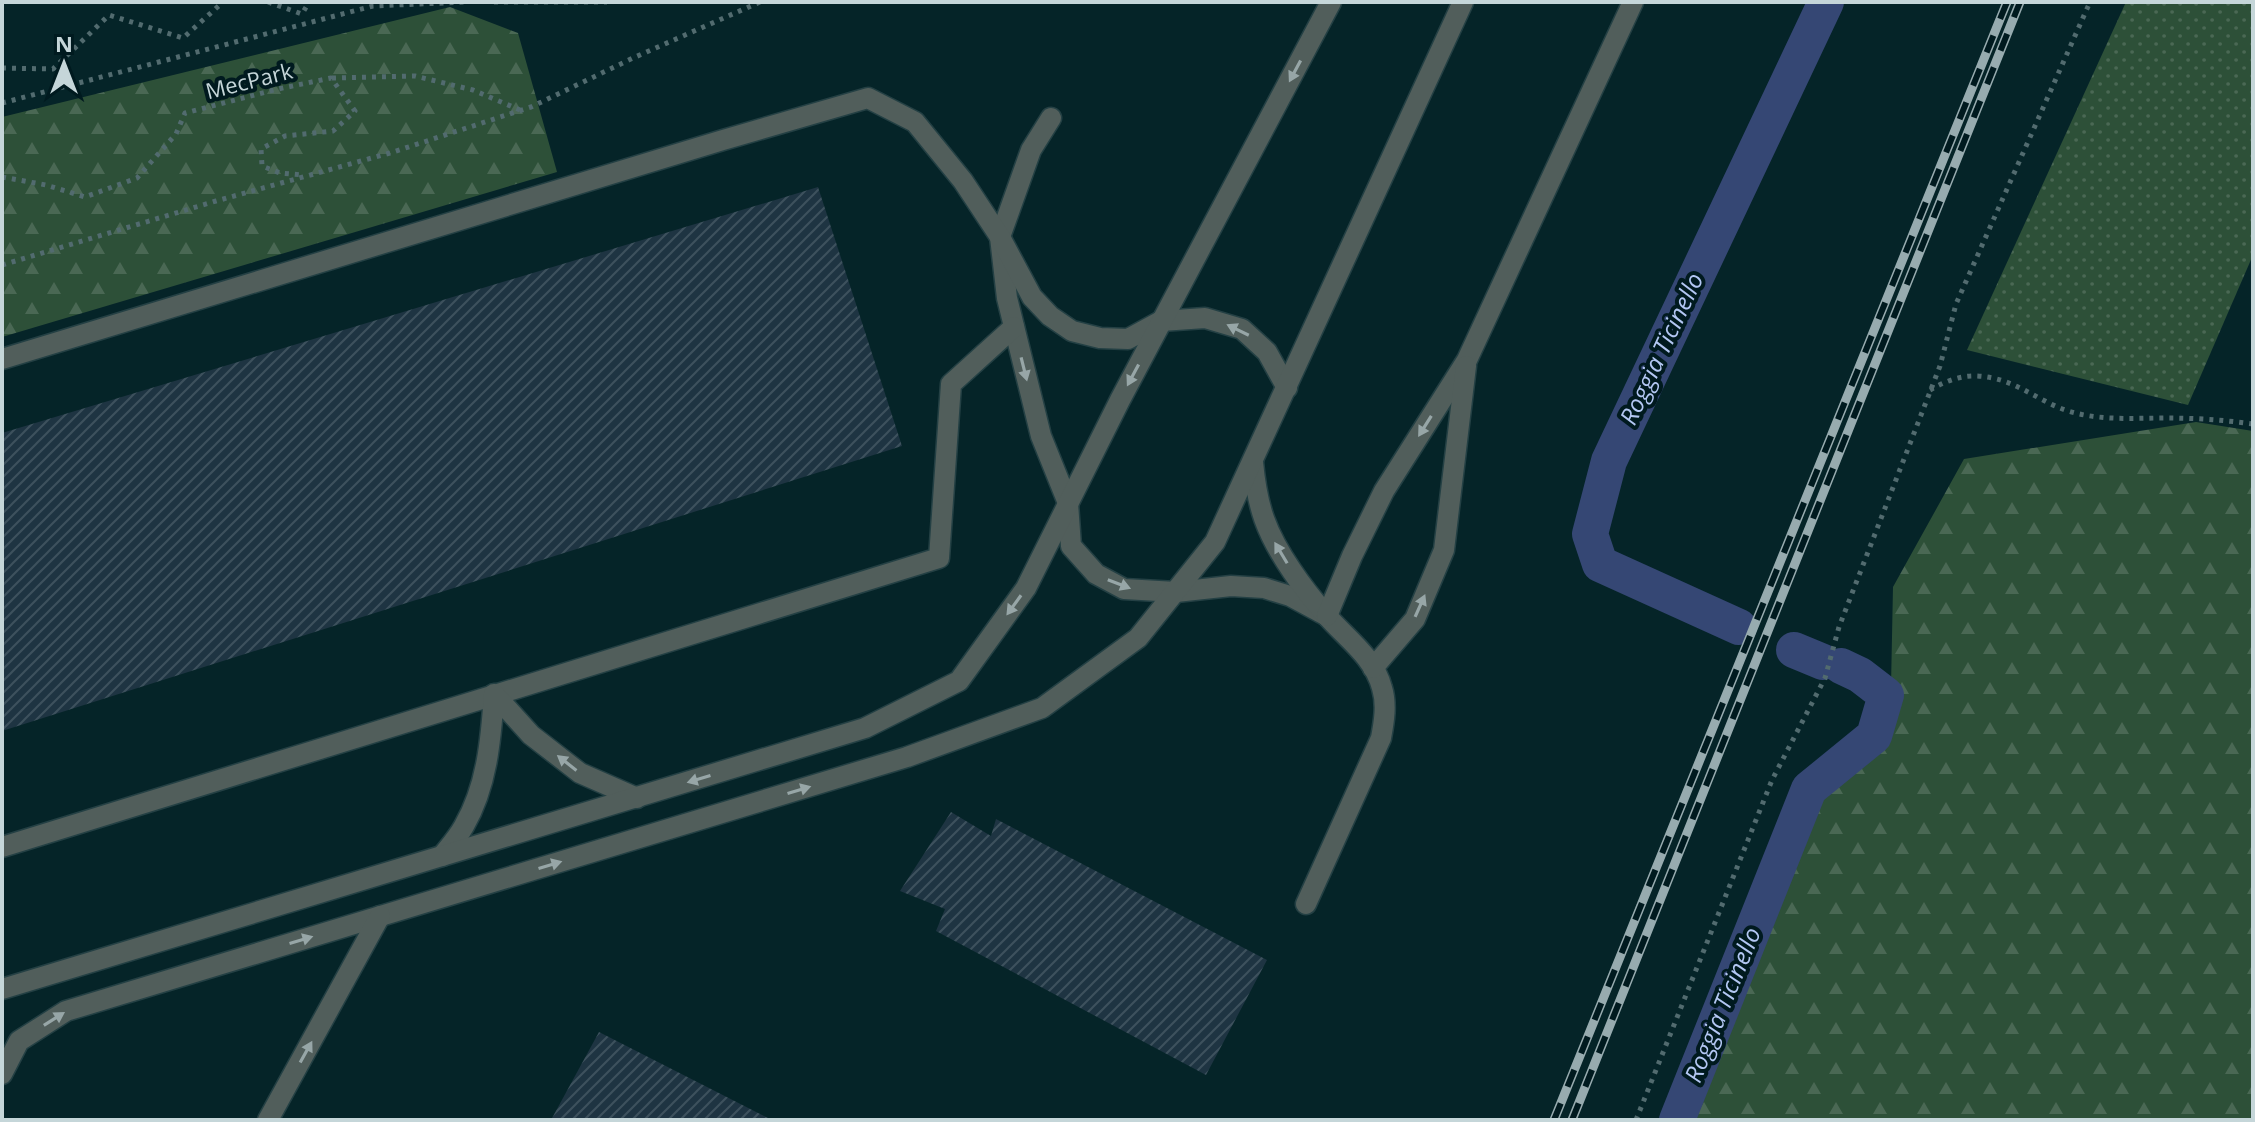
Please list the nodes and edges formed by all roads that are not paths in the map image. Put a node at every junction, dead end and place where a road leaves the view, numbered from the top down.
1 (1331, 2) edge
2 (1463, 2) edge
3 (1633, 2) edge
4 (1051, 118) dead end
5 (1000, 237) junction
6 (1161, 321) junction
7 (1014, 327) junction
8 (2, 359) edge
9 (1467, 360) junction
10 (1287, 388) junction
11 (1253, 462) junction
12 (1068, 503) junction
13 (1176, 592) junction
14 (1327, 616) junction
15 (1373, 668) junction
16 (494, 694) junction
17 (637, 798) junction
18 (2, 847) edge
19 (442, 856) junction
20 (1306, 904) dead end
21 (380, 916) junction
22 (2, 989) edge
23 (2, 1074) edge
24 (268, 1120) edge

1 -> 6 lane
2 - 10 lane
3 - 9 lane
4 - 5 lane
5 - 6 lane
5 - 7 lane
5 - 8 lane
10 -> 6 lane
6 -> 12 lane
7 -> 12 lane
7 - 16 lane
9 -> 14 lane
15 -> 9 lane
10 - 11 lane
11 - 13 lane
14 -> 11 lane
12 -> 13 lane
12 -> 17 lane
13 - 14 lane
21 -> 13 lane
14 - 15 lane
15 - 20 lane
17 -> 16 lane
16 - 18 lane
16 - 19 lane
17 - 19 lane
19 - 22 lane
23 -> 21 lane
24 -> 21 lane

